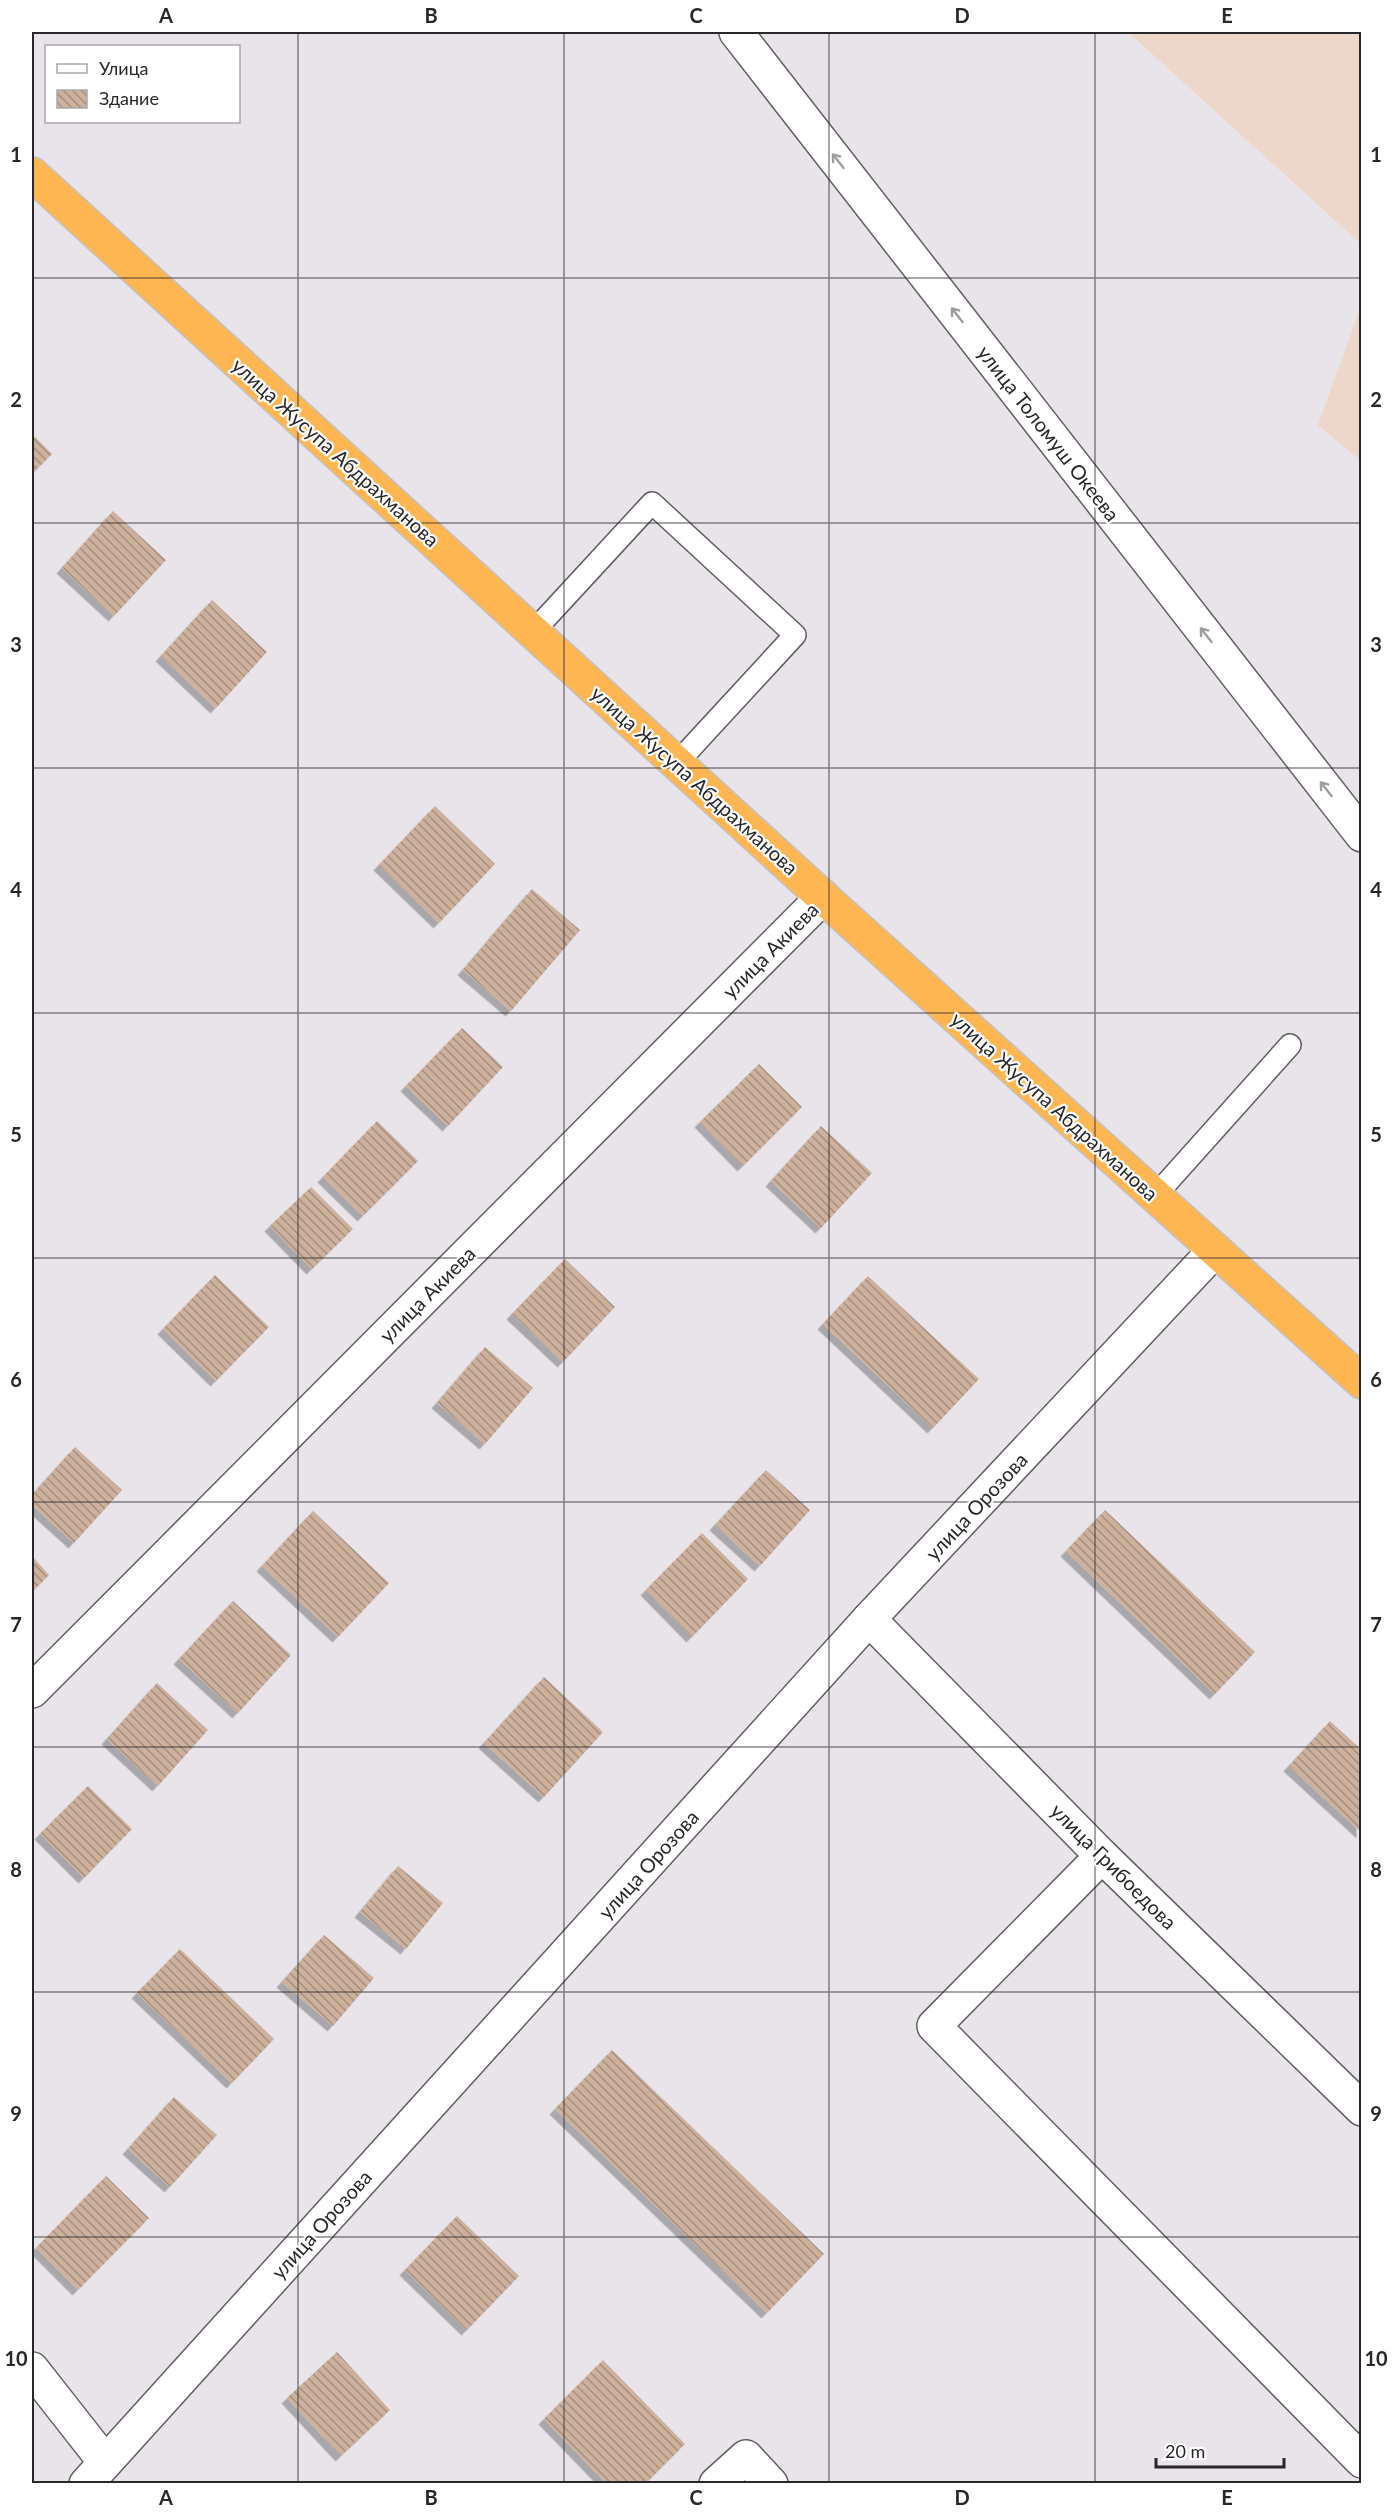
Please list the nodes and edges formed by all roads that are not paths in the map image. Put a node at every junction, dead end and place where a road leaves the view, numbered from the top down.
1 (736, 32) edge
2 (32, 174) edge
3 (533, 632) junction
4 (677, 764) junction
5 (1362, 835) edge
6 (823, 897) junction
7 (1290, 1046) dead end
8 (1155, 1196) junction
9 (1215, 1250) junction
10 (1362, 1383) edge
11 (869, 1619) junction
12 (32, 1691) edge
13 (1102, 1856) junction
14 (1362, 2109) edge
15 (32, 2369) edge
16 (1362, 2461) edge
17 (96, 2473) edge
18 (716, 2484) edge
19 (771, 2484) edge

5 -> 1 street, улица Толомуш Океева
2 - 3 highway, улица Жусупа Абдрахманова
3 - 4 highway, улица Жусупа Абдрахманова
3 - 4 lane
4 - 6 highway, улица Жусупа Абдрахманова
6 - 8 highway, улица Жусупа Абдрахманова
6 - 12 street, улица Акиева
7 - 8 lane
8 - 9 highway, улица Жусупа Абдрахманова
9 - 10 highway, улица Жусупа Абдрахманова
9 - 11 street, улица Орозова
11 - 13 street, улица Грибоедова
11 - 17 street, улица Орозова
13 - 14 street, улица Грибоедова
13 - 16 street
15 - 17 street
18 - 19 street

